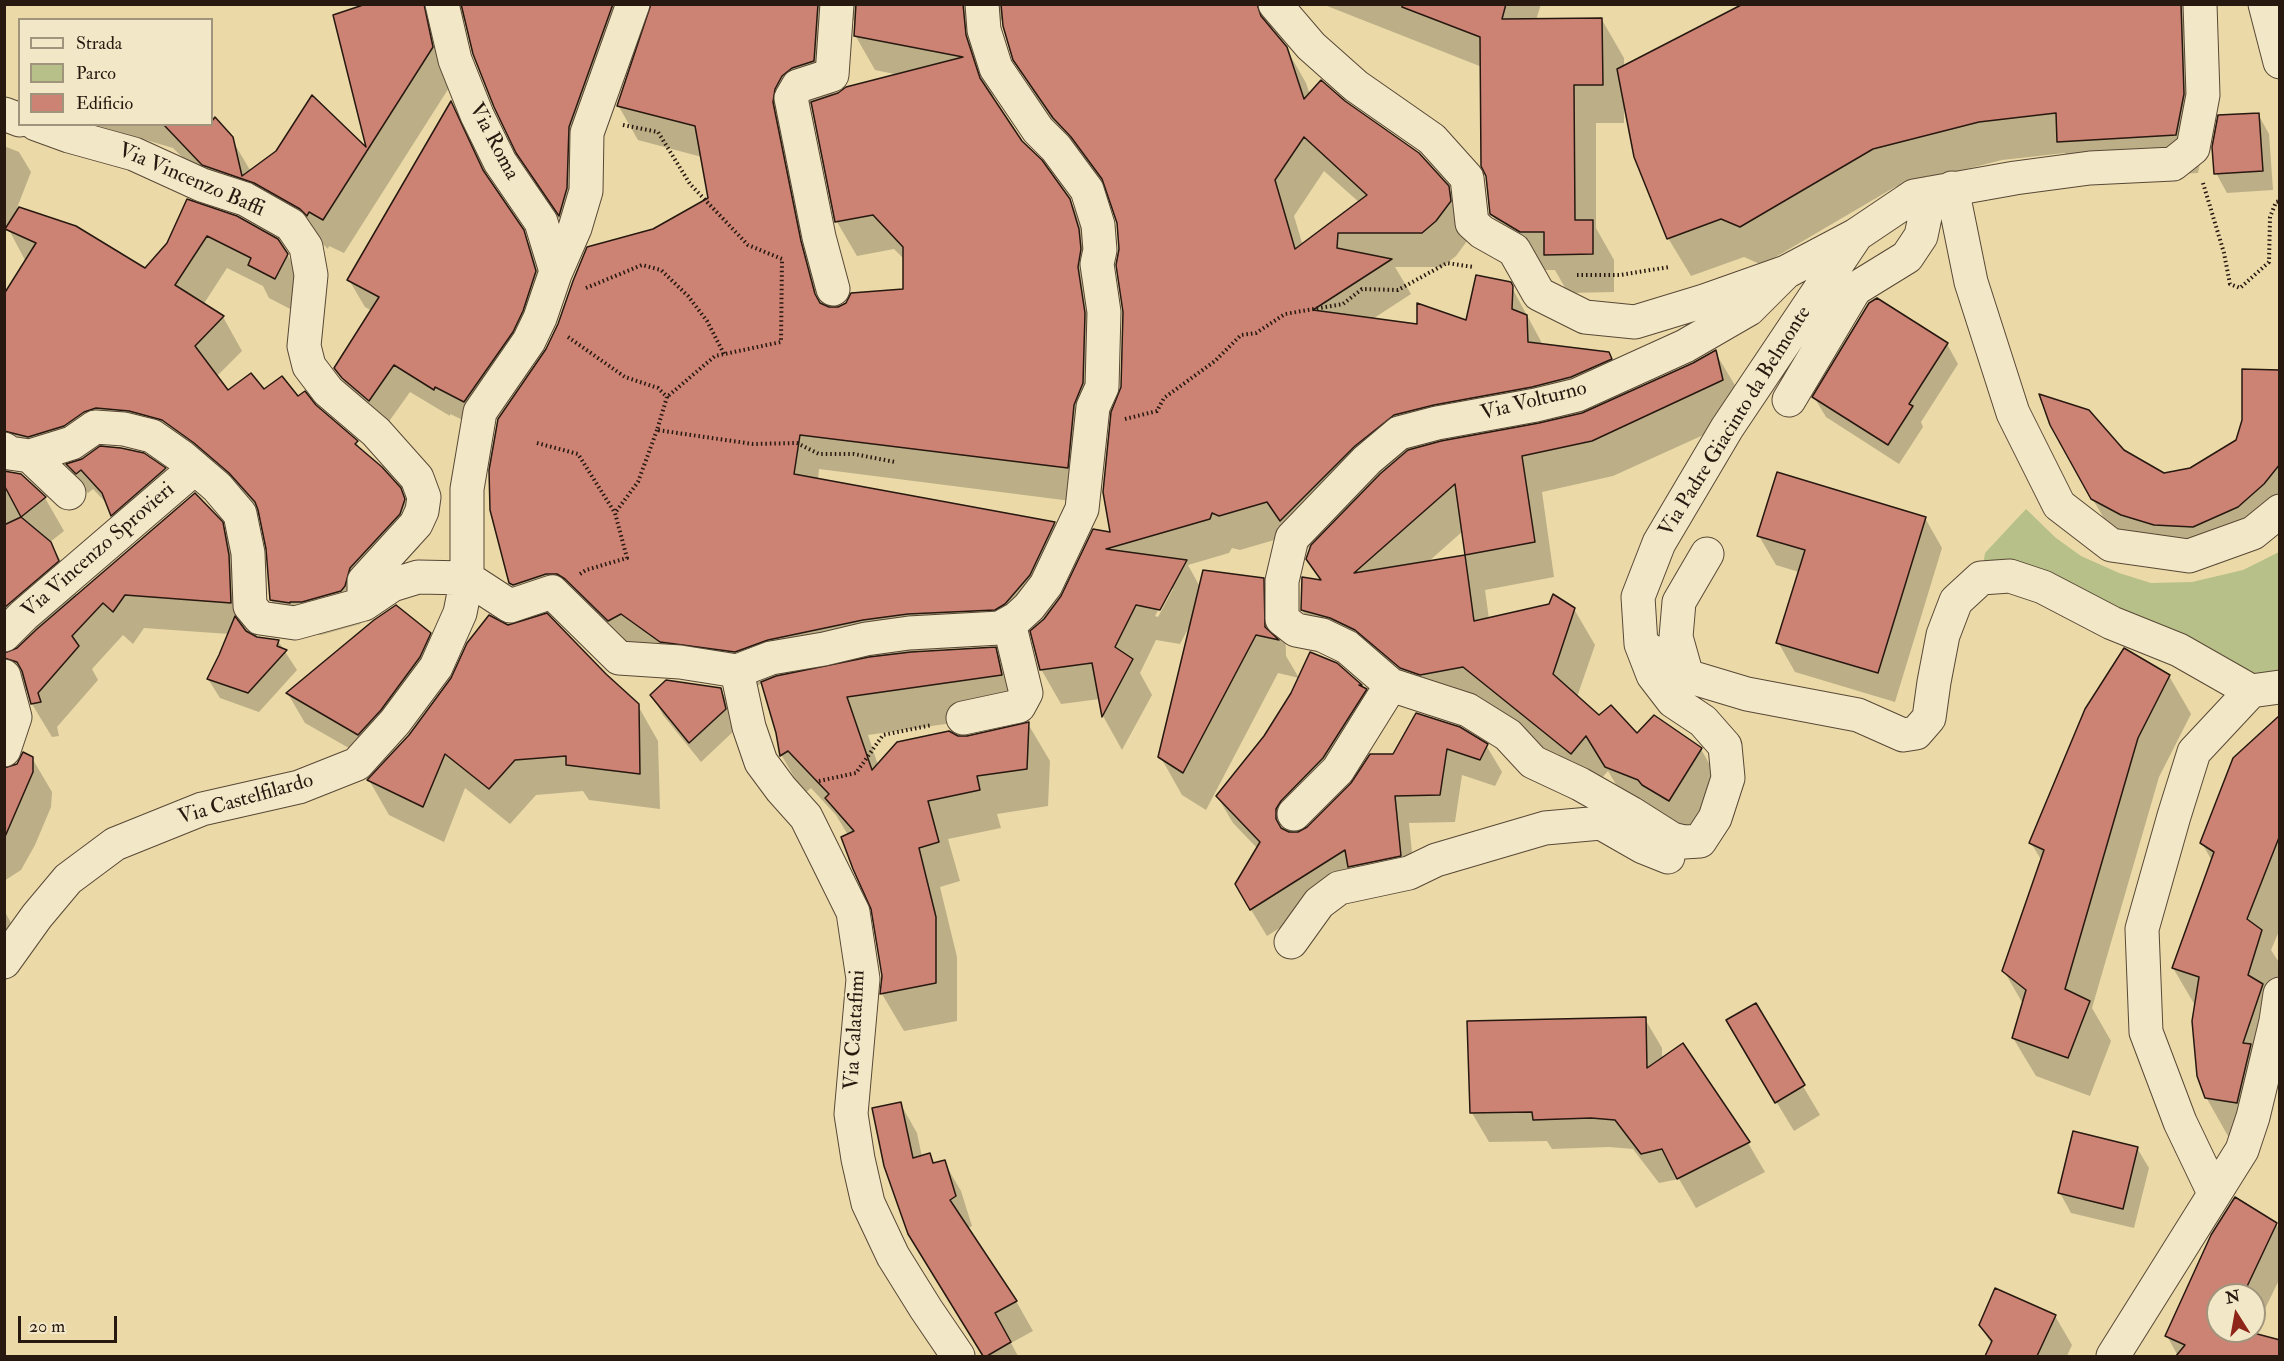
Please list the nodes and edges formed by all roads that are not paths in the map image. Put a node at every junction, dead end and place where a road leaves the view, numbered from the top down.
1 (442, 4) edge
2 (633, 4) edge
3 (837, 4) edge
4 (982, 4) edge
5 (1275, 4) edge
6 (2200, 4) edge
7 (2265, 4) edge
8 (2280, 62) edge
9 (42, 126) edge
10 (1941, 191) junction
11 (1856, 235) junction
12 (1786, 272) junction
13 (555, 274) junction
14 (833, 289) dead end
15 (1789, 400) dead end
16 (17, 452) edge
17 (195, 468) junction
18 (69, 493) dead end
19 (2280, 511) edge
20 (1707, 554) dead end
21 (466, 578) junction
22 (364, 604) junction
23 (1009, 623) junction
24 (4, 635) edge
25 (1641, 644) junction
26 (737, 671) junction
27 (4, 676) edge
28 (1686, 676) junction
29 (1391, 685) junction
30 (2265, 689) edge
31 (963, 718) road end
32 (4, 750) edge
33 (1294, 814) dead end
34 (1681, 863) dead end
35 (1291, 942) dead end
36 (4, 962) edge
37 (2280, 994) edge
38 (2214, 1193) junction
39 (958, 1356) edge
40 (2113, 1356) edge

1 - 13 street, Via Roma
2 - 13 street
3 - 14 street
4 - 23 street
5 - 12 street
6 - 10 street
7 - 8 street
9 - 22 street, Via Vincenzo Baffi
10 - 11 street
10 - 15 street
10 - 19 street
11 - 12 street
11 - 25 street, Via Padre Giacinto da Belmonte
12 - 29 street, Via Volturno
13 - 21 street, Via Castelfilardo
16 - 17 street
16 - 18 street
17 - 22 street
17 - 24 street, Via Vincenzo Sprovieri
20 - 28 street
21 - 22 street
21 - 26 street
21 - 36 street, Via Castelfilardo
23 - 26 street
23 - 31 street
25 - 28 street
25 - 29 street, Via Padre Giacinto da Belmonte
26 - 39 street, Via Calatafimi
27 - 32 street
28 - 30 street
29 - 33 street
30 - 38 street
34 - 35 street
37 - 38 street
38 - 40 street

